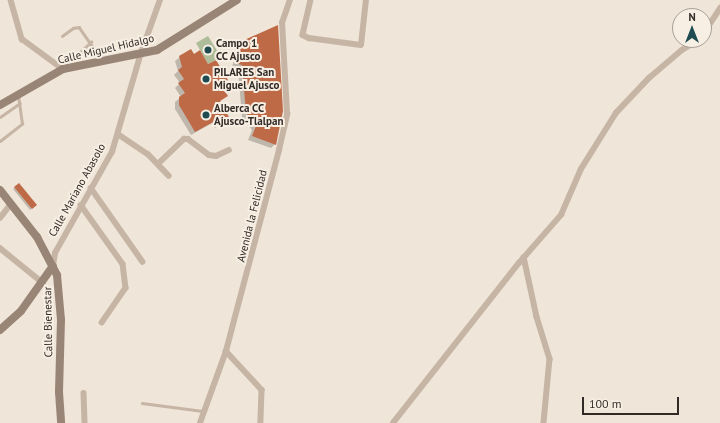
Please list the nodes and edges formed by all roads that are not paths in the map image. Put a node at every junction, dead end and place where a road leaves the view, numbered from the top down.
1 (11, 0) edge
2 (160, 0) edge
3 (237, 0) edge
4 (290, 0) edge
5 (311, 0) edge
6 (366, 0) edge
7 (720, 8) edge
8 (712, 20) edge
9 (62, 36) dead end
10 (91, 42) junction
11 (685, 48) edge
12 (141, 53) junction
13 (78, 54) dead end
14 (102, 60) junction
15 (63, 69) junction
16 (18, 94) junction
17 (20, 104) junction
18 (0, 105) edge
19 (0, 117) edge
20 (118, 134) junction
21 (0, 141) edge
22 (229, 150) dead end
23 (158, 164) junction
24 (169, 176) dead end
25 (91, 188) junction
26 (0, 190) edge
27 (11, 204) junction
28 (81, 205) junction
29 (0, 218) edge
30 (0, 248) edge
31 (524, 257) junction
32 (143, 262) dead end
33 (53, 266) junction
34 (43, 283) junction
35 (102, 323) dead end
36 (0, 330) edge
37 (226, 351) junction
38 (84, 394) dead end
39 (142, 403) dead end
40 (204, 411) junction
41 (61, 423) edge
42 (85, 423) edge
43 (200, 423) edge
44 (261, 423) edge
45 (393, 423) edge
46 (544, 423) edge

1 - 15 street
2 - 12 street, Calle Mariano Abasolo
3 - 12 street, Calle Miguel Hidalgo
4 - 37 street, Avenida la Felicidad
5 - 6 street
7 - 8 street
9 - 10 lane
10 - 13 lane
10 - 14 lane
11 - 31 street
12 - 14 street, Calle Miguel Hidalgo
12 - 20 street, Calle Mariano Abasolo
14 - 15 street, Calle Miguel Hidalgo
15 - 16 street, Calle Miguel Hidalgo
16 - 17 lane
16 - 18 street, Calle Miguel Hidalgo
17 - 19 lane
17 - 21 lane
20 - 23 street
20 - 25 street, Calle Mariano Abasolo
22 - 23 street
23 - 24 street
25 - 28 street, Calle Mariano Abasolo
25 - 32 street
26 - 27 street, Calle Bienestar
27 - 29 street
27 - 33 street, Calle Bienestar
28 - 33 street, Calle Mariano Abasolo
28 - 35 street
30 - 34 street
31 - 45 street
31 - 46 street
33 - 34 street, Calle Mariano Abasolo
33 - 41 street, Calle Bienestar
34 - 36 street, Calle Mariano Abasolo
37 - 40 street, Avenida la Felicidad
37 - 44 street
38 - 42 street
39 - 40 lane
40 - 43 street, Avenida la Felicidad

